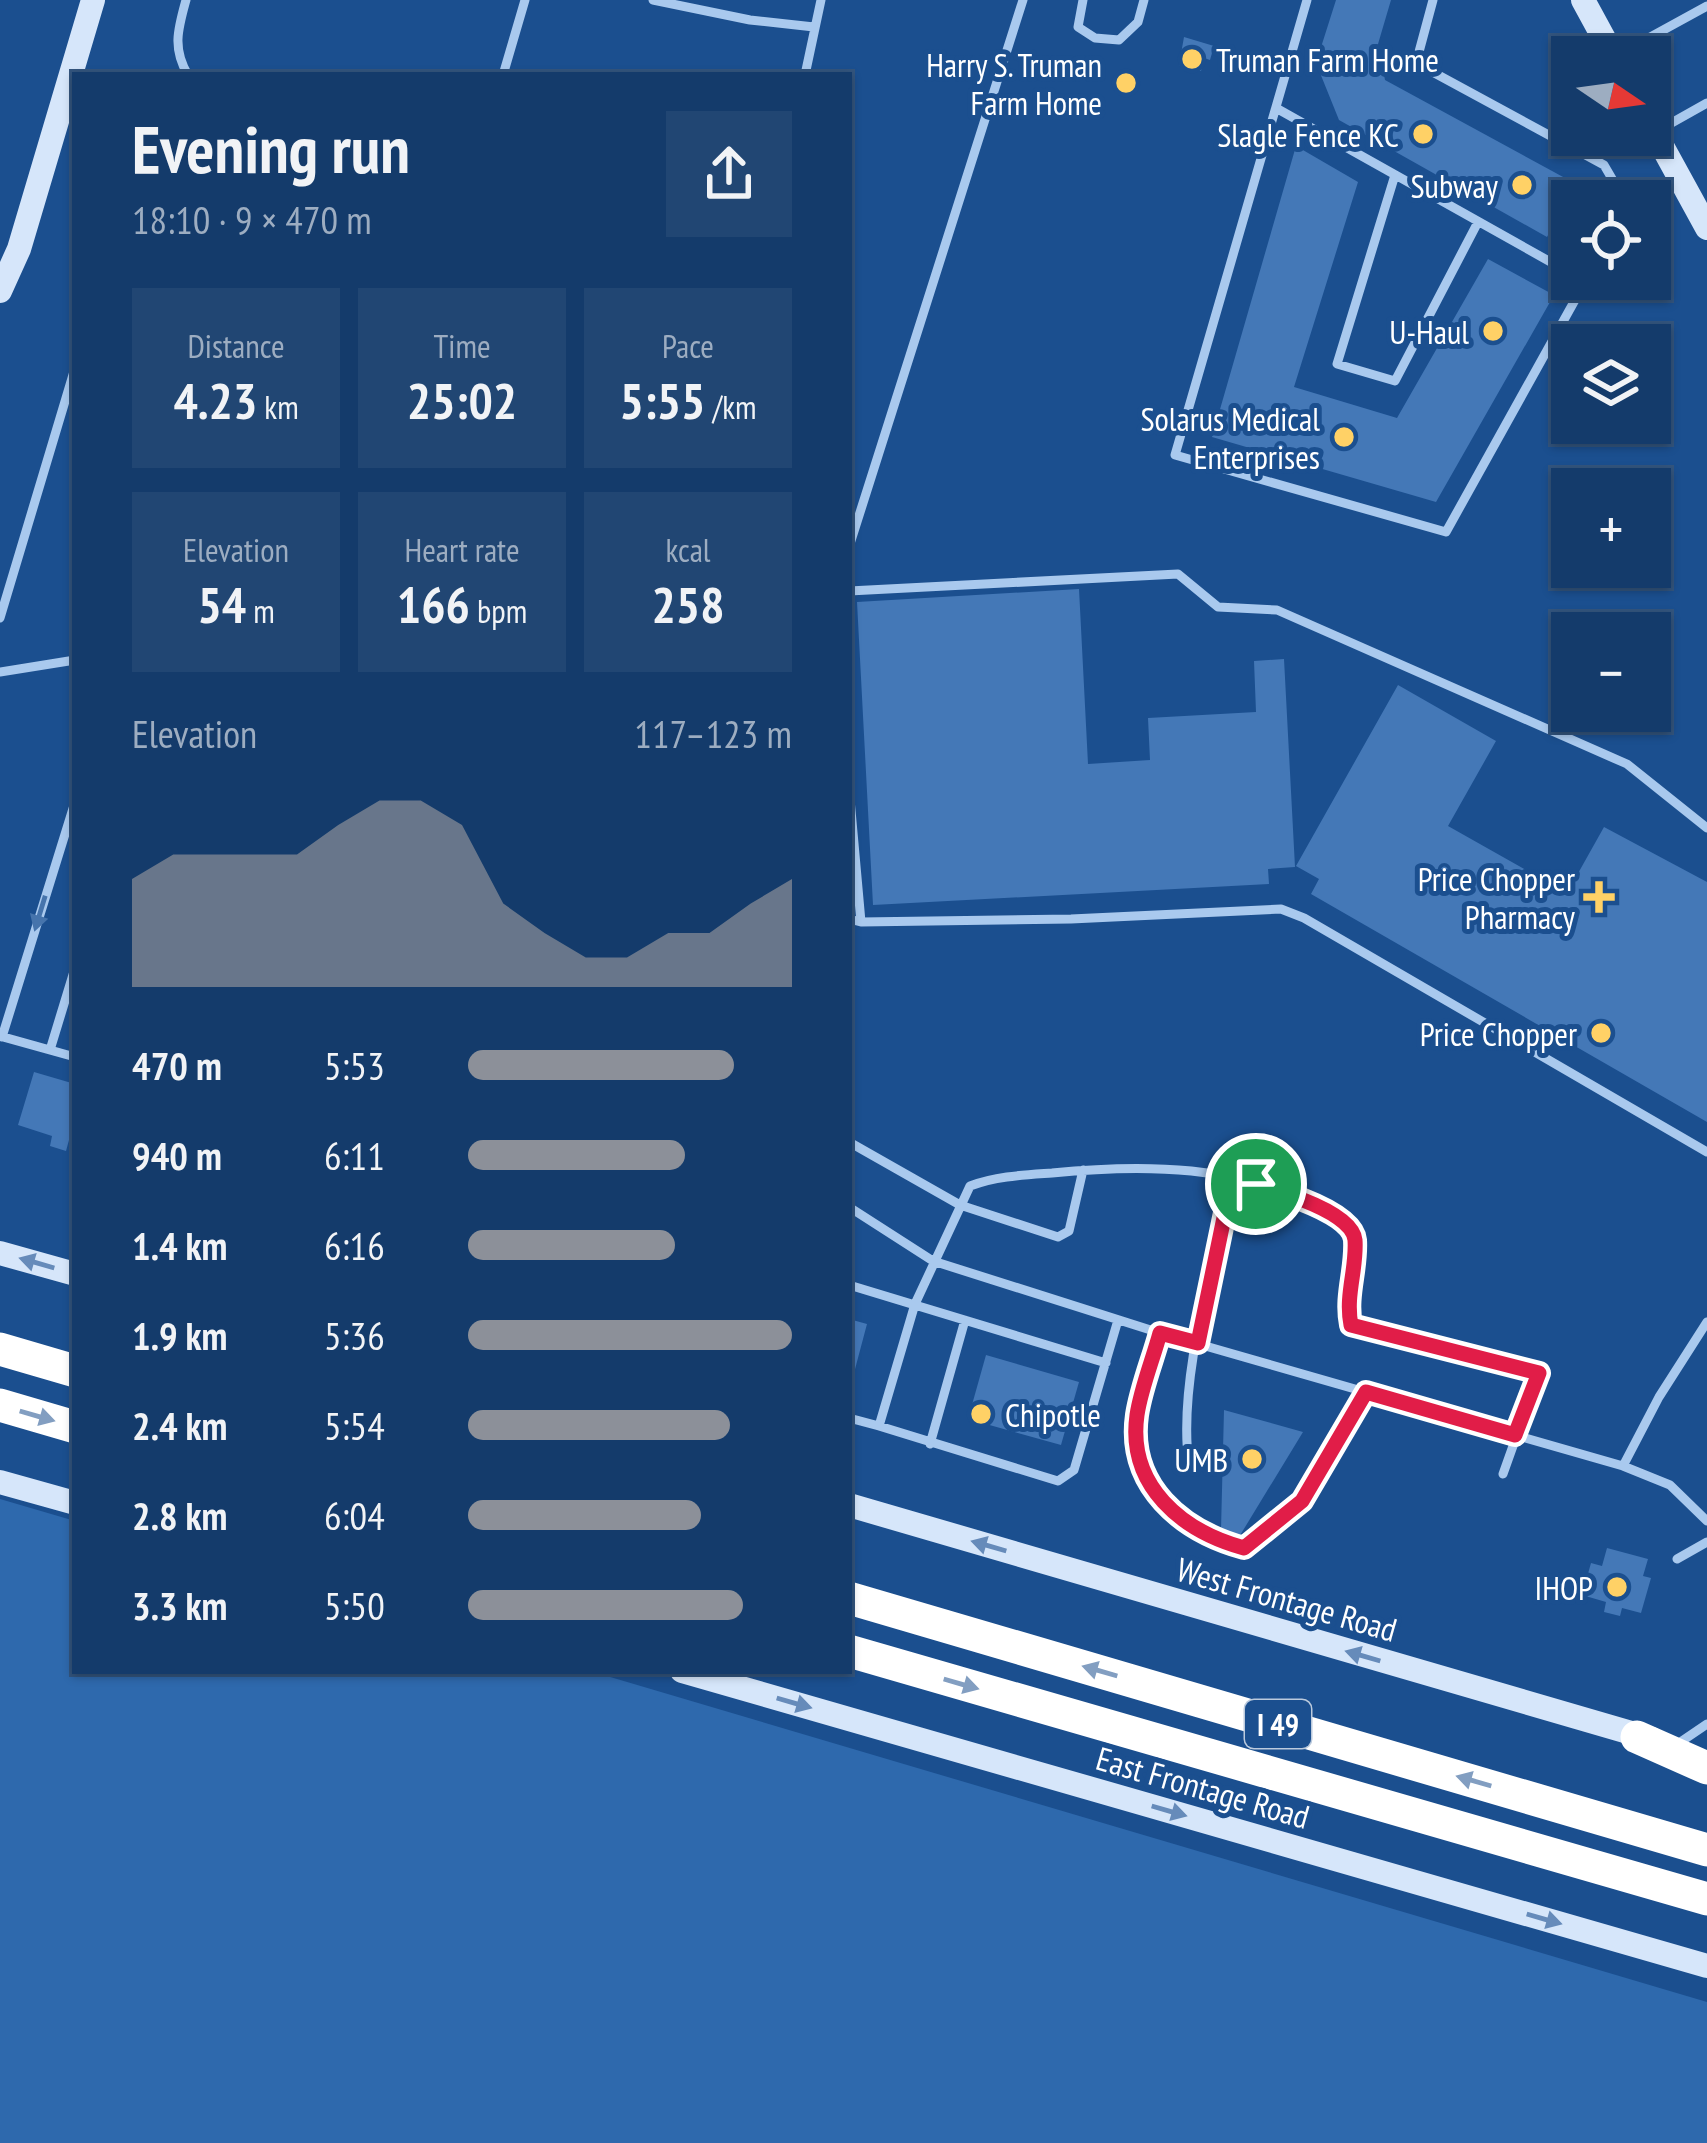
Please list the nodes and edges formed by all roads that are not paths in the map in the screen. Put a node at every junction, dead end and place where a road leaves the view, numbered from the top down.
1 (93, 0) edge
2 (186, 0) edge
3 (524, 0) edge
4 (653, 0) edge
5 (821, 0) edge
6 (1023, 0) edge
7 (1083, 0) edge
8 (1144, 0) edge
9 (1307, 0) edge
10 (1433, 0) edge
11 (1583, 0) edge
12 (1707, 6) edge
13 (814, 27) junction
14 (1603, 36) edge
15 (1652, 36) edge
16 (186, 72) edge
17 (504, 72) edge
18 (806, 72) edge
19 (1707, 104) edge
20 (1276, 108) junction
21 (1671, 120) edge
22 (1667, 156) edge
23 (1395, 175) junction
24 (1679, 178) junction
25 (1613, 180) edge
26 (1671, 182) edge
27 (1478, 222) junction
28 (1707, 228) edge
29 (1551, 262) edge
30 (0, 291) edge
31 (1573, 300) edge
32 (72, 378) edge
33 (852, 538) edge
34 (852, 591) edge
35 (0, 618) edge
36 (72, 660) edge
37 (0, 672) edge
38 (72, 811) edge
39 (852, 822) edge
40 (1707, 829) edge
41 (852, 920) edge
42 (861, 922) junction
43 (72, 978) edge
44 (1, 1036) edge
45 (50, 1050) junction
46 (72, 1056) edge
47 (852, 1144) edge
48 (1707, 1152) edge
49 (1083, 1170) junction
50 (1232, 1179) junction
51 (960, 1205) junction
52 (852, 1210) edge
53 (0, 1253) edge
54 (933, 1261) junction
55 (72, 1273) edge
56 (852, 1286) edge
57 (915, 1304) junction
58 (965, 1320) junction
59 (1118, 1320) junction
60 (1707, 1322) edge
61 (1160, 1333) junction
62 (1198, 1343) junction
63 (0, 1349) edge
64 (1106, 1363) junction
65 (72, 1370) edge
66 (1366, 1392) junction
67 (0, 1405) edge
68 (852, 1419) edge
69 (72, 1426) edge
70 (879, 1426) junction
71 (1515, 1435) junction
72 (929, 1444) junction
73 (1189, 1465) dead end
74 (1623, 1466) junction
75 (1502, 1474) dead end
76 (0, 1482) edge
77 (72, 1502) edge
78 (852, 1505) edge
79 (1707, 1521) edge
80 (1707, 1542) edge
81 (1677, 1559) dead end
82 (852, 1599) edge
83 (852, 1652) edge
84 (692, 1674) edge
85 (1707, 1724) edge
86 (1636, 1737) junction
87 (1679, 1742) junction
88 (1707, 1750) edge
89 (1707, 1768) edge
90 (1707, 1850) edge
91 (1707, 1899) edge
92 (1707, 1966) edge

1 - 30 street
2 - 16 lane
3 - 17 lane
4 - 13 lane
5 - 13 lane
6 - 33 lane
7 - 8 lane
9 - 20 lane
10 - 25 lane
11 - 14 street
12 - 15 lane
13 - 18 lane
19 - 21 lane
20 - 23 lane
20 - 31 lane
22 - 24 street
23 - 27 lane
23 - 27 lane
24 - 26 lane
24 - 28 street
27 - 29 lane
32 - 35 lane
34 - 40 lane
36 - 37 lane
38 -> 44 lane
39 - 42 lane
41 - 42 lane
42 - 48 lane
43 - 45 lane
44 - 45 lane
45 - 46 lane
47 - 51 lane
49 - 50 lane
49 - 51 lane
49 - 51 lane
50 - 62 lane
50 - 71 lane
51 - 54 lane
52 - 54 lane
55 -> 53 street
54 - 57 lane
54 - 59 lane
56 - 57 lane
57 - 58 lane
57 - 70 lane
58 - 64 lane
58 - 72 lane
59 - 61 lane
59 - 64 lane
60 - 74 lane
61 - 62 lane
61 - 66 lane
62 - 66 lane
62 - 73 lane
63 - 65 highway
64 - 72 lane
66 - 71 lane
67 -> 69 highway
68 - 70 lane
70 - 72 lane
71 - 74 lane
71 - 75 lane
74 - 79 lane
76 - 77 street
86 -> 78 street, West Frontage Road
80 - 81 lane
90 -> 82 highway, I 49
83 -> 91 highway, I 49
84 -> 92 street, East Frontage Road
85 - 87 lane
86 - 87 street, West Frontage Road
86 - 89 highway
87 - 88 street, West Frontage Road

